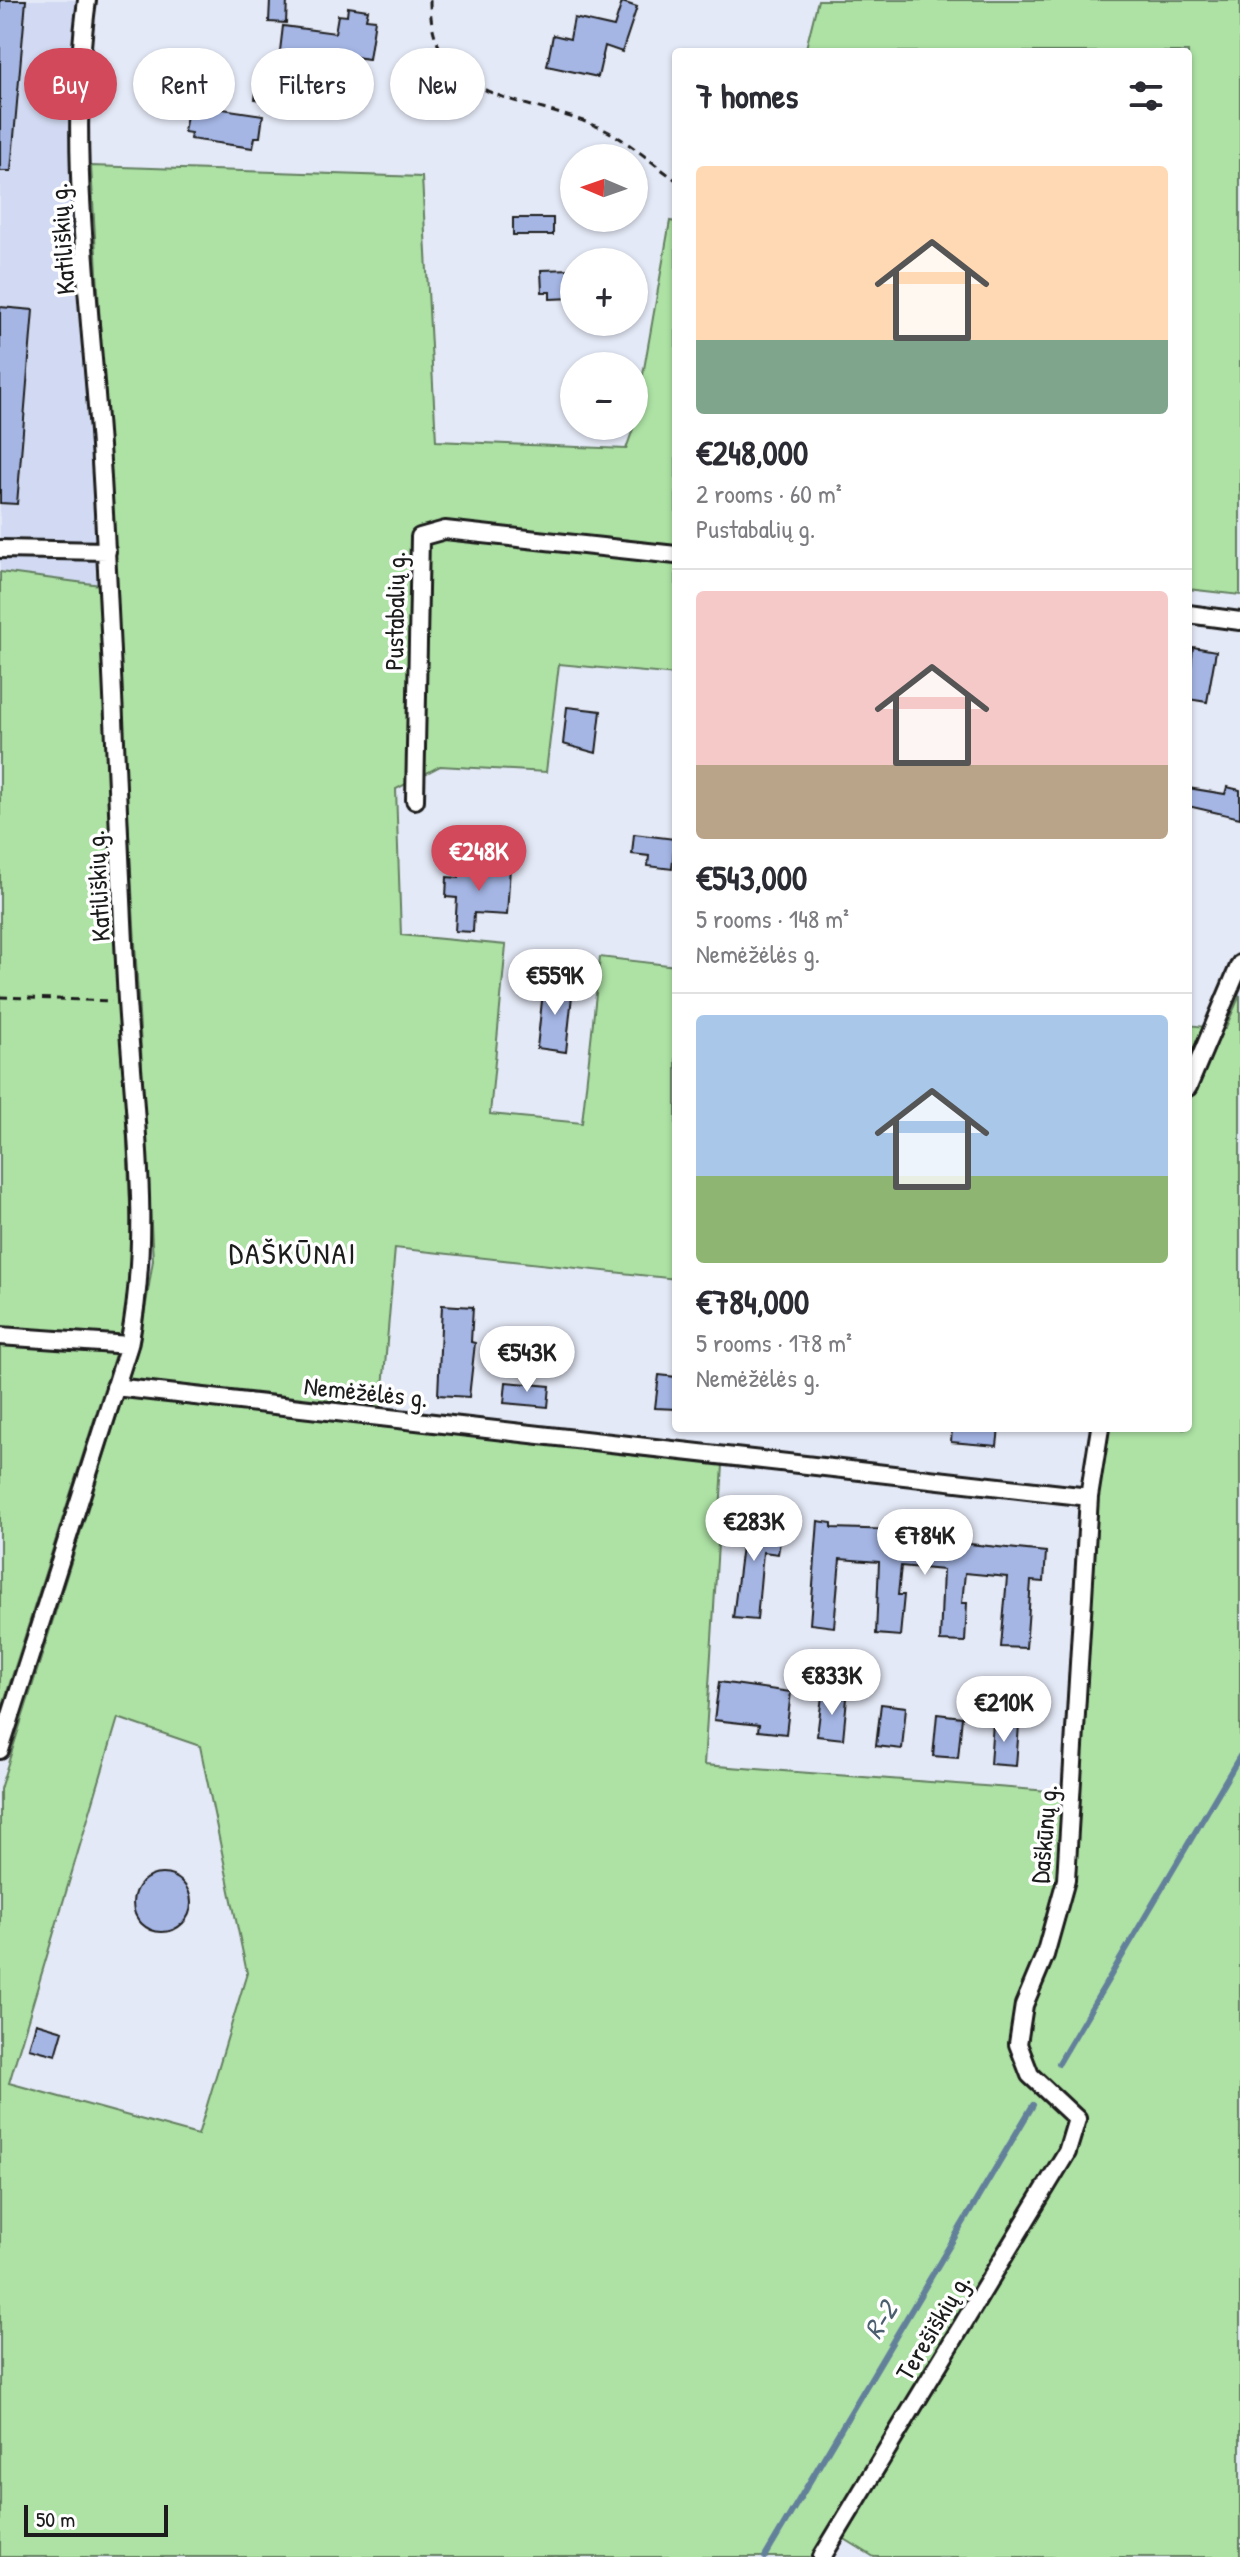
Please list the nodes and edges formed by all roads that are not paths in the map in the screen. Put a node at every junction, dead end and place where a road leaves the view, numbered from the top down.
1 (87, 0) edge
2 (0, 549) edge
3 (107, 551) junction
4 (672, 555) edge
5 (1192, 615) edge
6 (1240, 621) edge
7 (415, 800) dead end
8 (1240, 964) edge
9 (1192, 1078) edge
10 (0, 1336) edge
11 (129, 1345) junction
12 (115, 1387) junction
13 (1099, 1432) edge
14 (1089, 1497) junction
15 (0, 1750) edge
16 (1077, 2119) joint
17 (822, 2557) edge

1 - 3 street, Katiliškių g.
2 - 3 street
3 - 11 street, Katiliškių g.
4 - 7 street, Pustabalių g.
5 - 6 street
8 - 9 street
10 - 11 street
11 - 12 street, Katiliškių g.
12 - 14 street, Nemėžėlės g.
12 - 15 street, Katiliškių g.
13 - 14 street, Daškūnų g.
14 - 16 street, Daškūnų g.
16 - 17 street, Terešiškių g.

